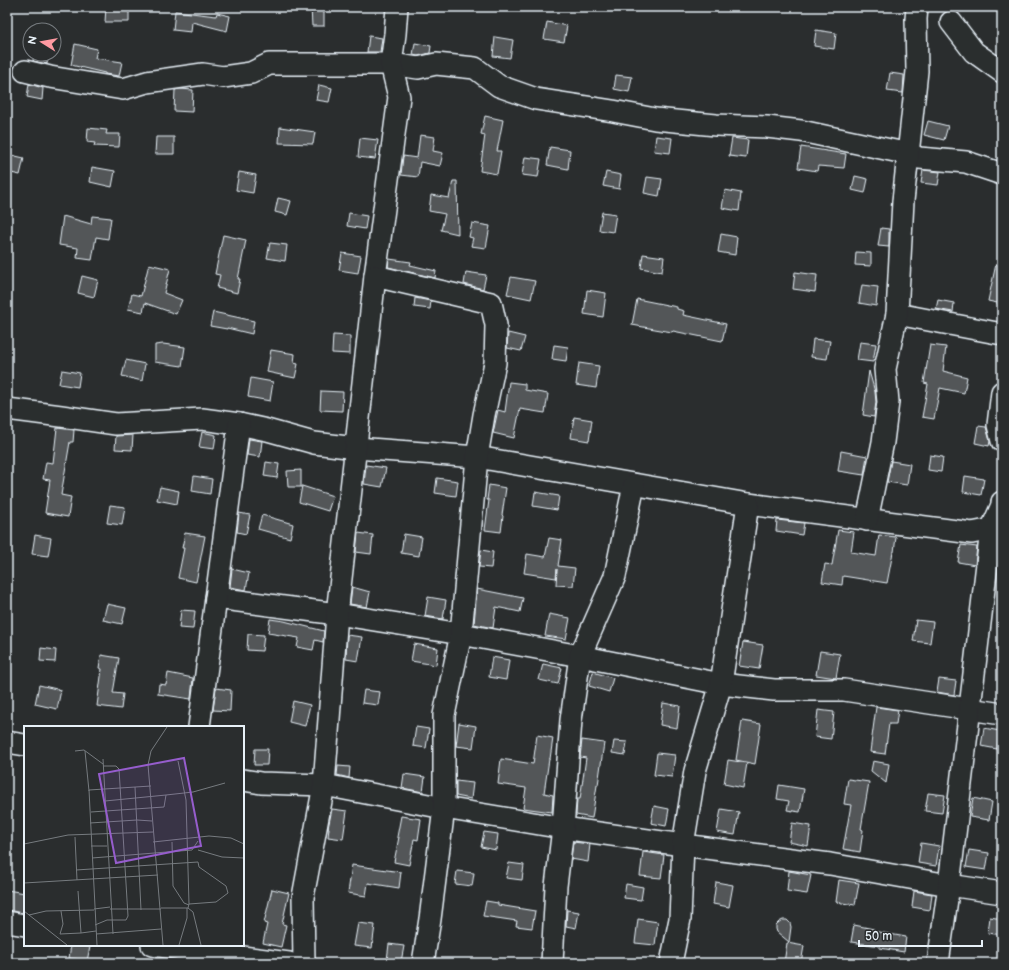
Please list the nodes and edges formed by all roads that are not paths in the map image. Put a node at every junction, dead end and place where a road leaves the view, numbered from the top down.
1 (397, 7) edge
2 (917, 7) edge
3 (951, 22) dead end
4 (391, 64) junction
5 (25, 71) dead end
6 (1002, 72) edge
7 (909, 154) junction
8 (1002, 174) edge
9 (375, 276) junction
10 (897, 314) junction
11 (1002, 334) edge
12 (1002, 392) edge
13 (7, 409) edge
14 (239, 424) junction
15 (1002, 441) edge
16 (356, 448) junction
17 (477, 457) junction
18 (634, 485) junction
19 (1002, 502) edge
20 (748, 504) junction
21 (867, 520) junction
22 (996, 528) edge
23 (216, 598) junction
24 (337, 614) junction
25 (461, 634) junction
26 (580, 656) junction
27 (721, 684) junction
28 (969, 708) junction
29 (1002, 714) edge
30 (199, 726) edge
31 (7, 742) edge
32 (24, 745) edge
33 (244, 780) edge
34 (324, 786) junction
35 (444, 808) junction
36 (563, 828) junction
37 (683, 845) junction
38 (949, 885) junction
39 (1002, 893) edge
40 (7, 922) edge
41 (24, 925) edge
42 (165, 950) edge
43 (289, 963) edge
44 (304, 963) edge
45 (422, 963) edge
46 (552, 963) edge
47 (671, 963) edge
48 (938, 963) edge

1 - 4 street
2 - 7 street
3 - 6 street
4 - 5 street
4 - 7 street
4 - 9 street
7 - 8 street
7 - 10 street
9 - 16 street
9 - 17 street
10 - 11 street
10 - 21 street
12 - 15 street
13 - 14 street
14 - 16 street
14 - 23 street
16 - 17 street
16 - 24 street
17 - 18 street
17 - 25 street
18 - 20 street
18 - 26 street
19 - 22 street
20 - 21 street
20 - 27 street
21 - 22 street
22 - 28 street
23 - 24 street
23 - 30 street
24 - 25 street
24 - 34 street
25 - 26 street
25 - 35 street
26 - 27 street
26 - 36 street
27 - 28 street
27 - 37 street
28 - 29 street
28 - 38 street
31 - 32 street
33 - 34 street
34 - 35 street
34 - 44 street
35 - 36 street
35 - 45 street
36 - 37 street
36 - 46 street
37 - 38 street
37 - 47 street
38 - 39 street
38 - 48 street
40 - 41 street
42 - 43 street

